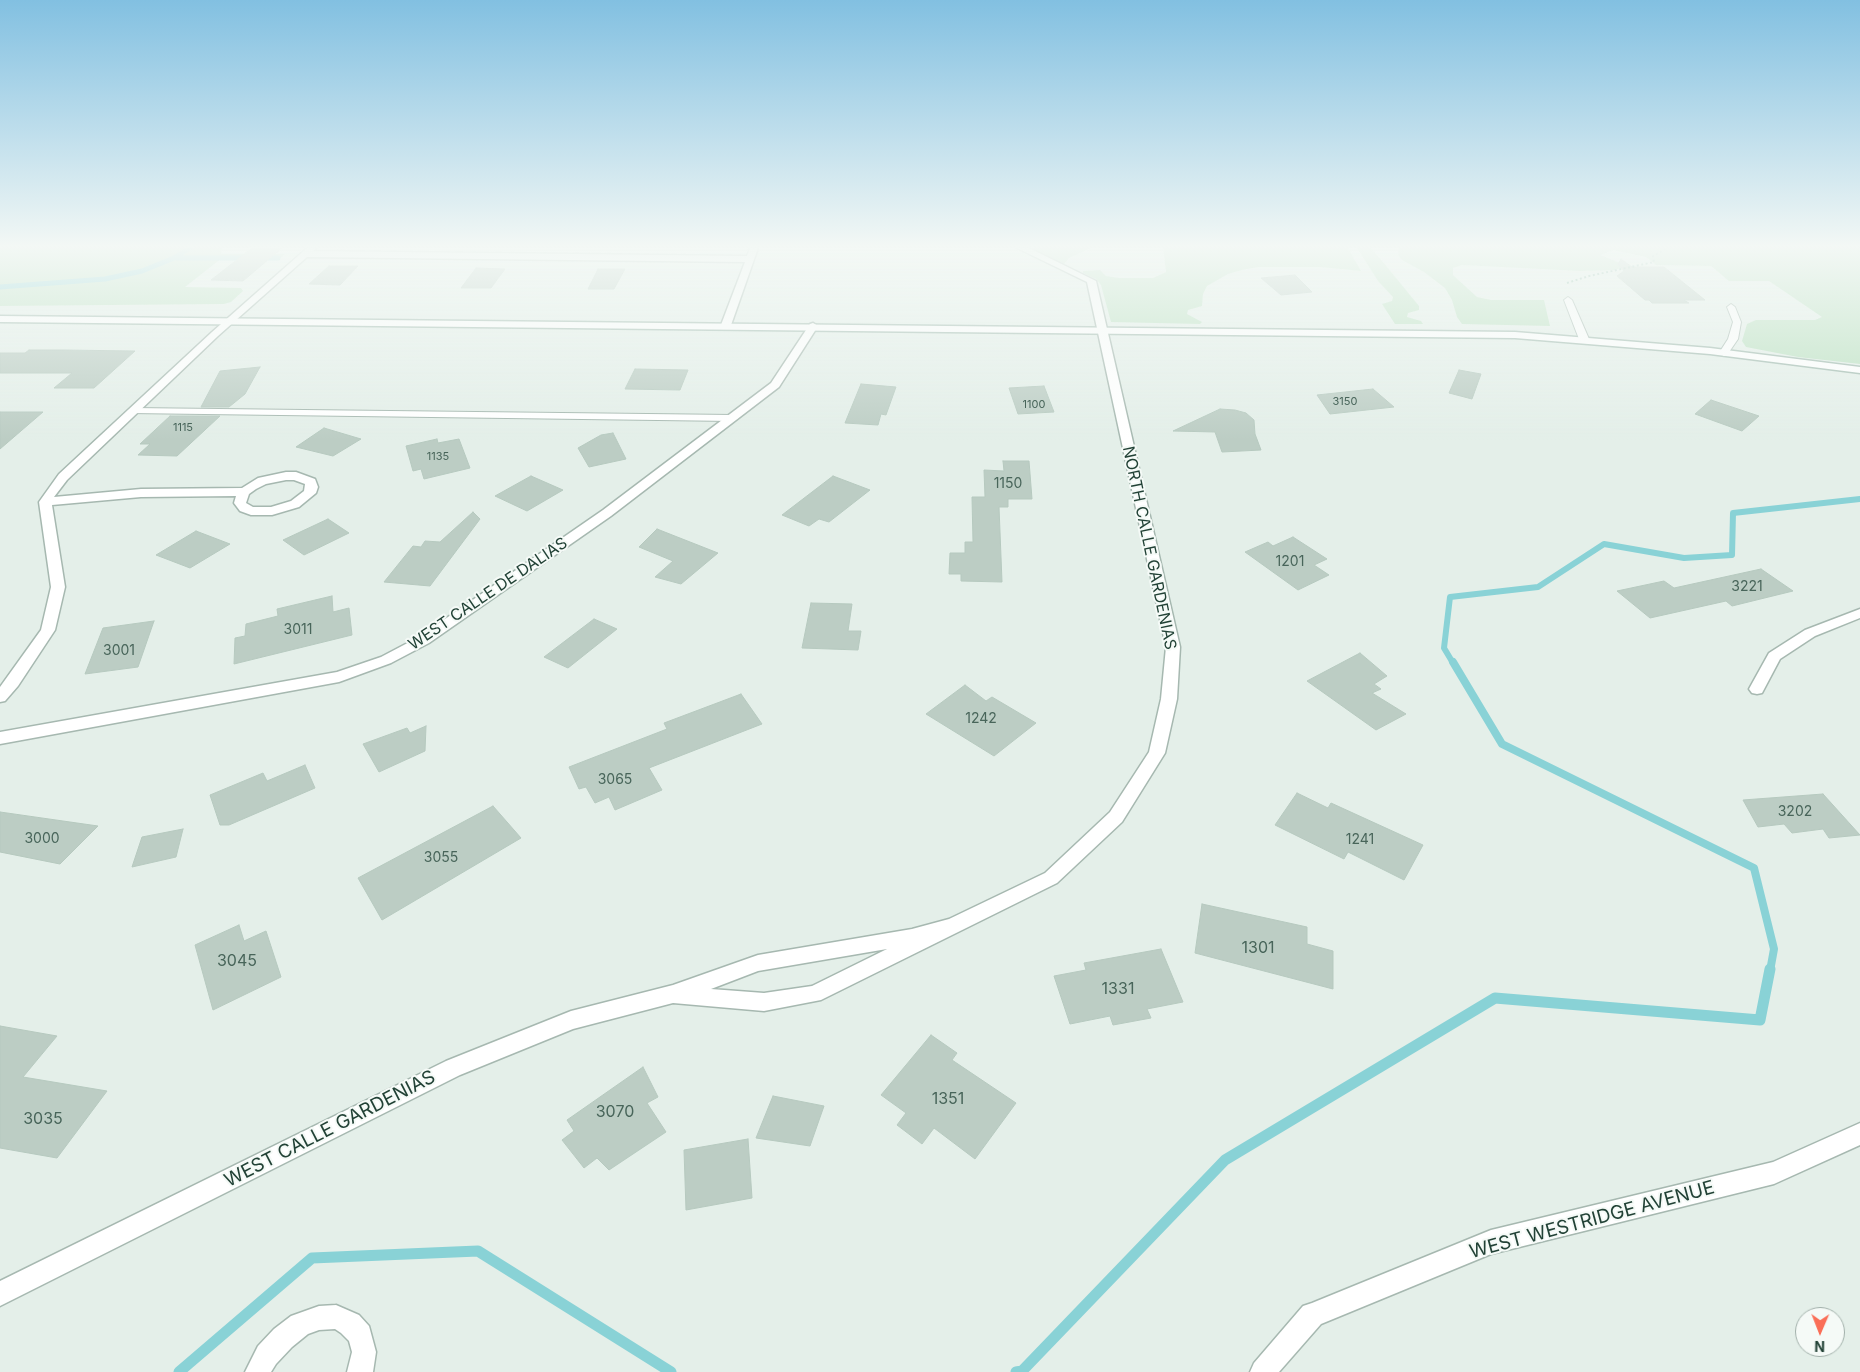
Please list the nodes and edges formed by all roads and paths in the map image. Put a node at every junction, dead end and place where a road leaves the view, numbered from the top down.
1 (239, 312) edge
2 (731, 312) edge
3 (1098, 312) edge
4 (1573, 312) edge
5 (1733, 312) edge
6 (0, 319) edge
7 (229, 321) junction
8 (726, 325) junction
9 (813, 326) junction
10 (1102, 329) junction
11 (1584, 340) junction
12 (1724, 353) junction
13 (1860, 370) edge
14 (133, 411) junction
15 (733, 418) junction
16 (245, 492) junction
17 (46, 502) junction
18 (1860, 612) edge
19 (1757, 689) dead end
20 (0, 697) edge
21 (0, 738) edge
22 (1116, 817) joint
23 (953, 926) junction
24 (673, 994) junction
25 (1860, 1134) edge
26 (0, 1294) edge
27 (258, 1372) edge
28 (360, 1372) edge
29 (1263, 1372) edge

1 - 7 street
2 - 8 street
3 - 10 street, NORTH CALLE GARDENIAS
4 - 11 lane
5 - 12 lane
6 - 7 street
7 - 8 street
7 - 14 street
8 - 9 street
9 - 10 street
9 - 15 street, WEST CALLE DE DALIAS
10 - 11 street
10 - 22 street, NORTH CALLE GARDENIAS
11 - 12 street
12 - 13 street
14 - 15 lane
14 - 17 street
15 - 21 street, WEST CALLE DE DALIAS
16 - 16 street
16 - 17 street
17 - 20 street
18 - 19 street
22 - 23 street, WEST CALLE GARDENIAS
23 - 24 street, WEST CALLE GARDENIAS
23 - 24 street, WEST CALLE GARDENIAS
24 - 26 street, WEST CALLE GARDENIAS
25 - 29 street, WEST WESTRIDGE AVENUE
27 - 28 street

